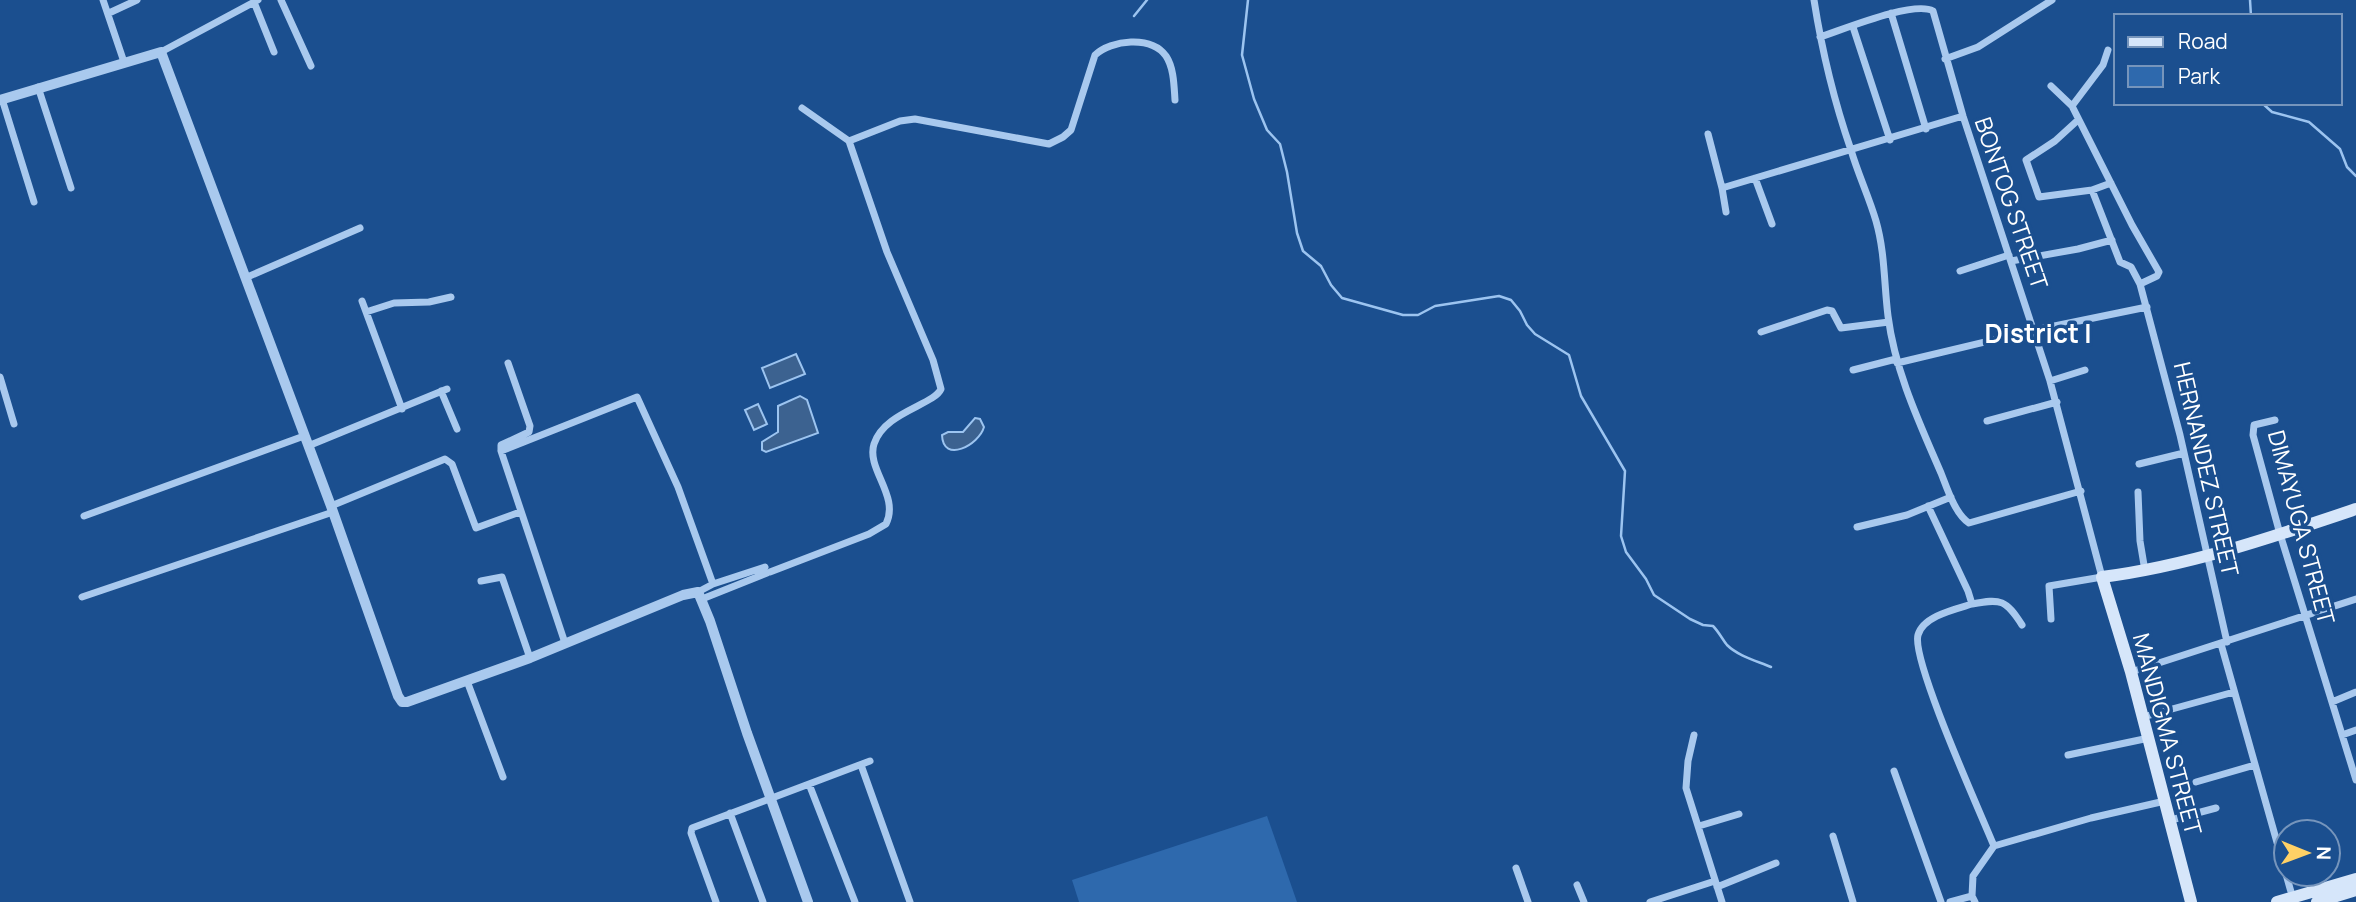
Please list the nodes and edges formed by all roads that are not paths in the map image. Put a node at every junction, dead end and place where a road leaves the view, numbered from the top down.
1 (103, 0) edge
2 (137, 0) edge
3 (281, 0) edge
4 (1814, 0) edge
5 (2052, 0) edge
6 (256, 1) edge
7 (109, 13) junction
8 (1891, 13) junction
9 (1853, 27) junction
10 (1819, 37) junction
11 (2108, 50) dead end
12 (161, 52) junction
13 (274, 52) dead end
14 (1945, 59) junction
15 (124, 62) junction
16 (311, 66) dead end
17 (2051, 86) dead end
18 (38, 88) junction
19 (1, 99) edge
20 (1175, 100) dead end
21 (2073, 106) junction
22 (802, 108) dead end
23 (1963, 116) junction
24 (2078, 120) junction
25 (1926, 129) junction
26 (1708, 134) dead end
27 (1890, 140) junction
28 (849, 141) junction
29 (1850, 150) junction
30 (1755, 178) junction
31 (2111, 183) junction
32 (71, 188) dead end
33 (1722, 188) junction
34 (2092, 190) junction
35 (34, 202) dead end
36 (1726, 212) dead end
37 (1772, 224) dead end
38 (360, 228) dead end
39 (2112, 240) junction
40 (2010, 258) junction
41 (1960, 271) dead end
42 (245, 278) junction
43 (2140, 284) junction
44 (451, 298) dead end
45 (362, 300) dead end
46 (2147, 307) junction
47 (366, 312) junction
48 (1889, 322) junction
49 (2035, 330) junction
50 (1761, 332) dead end
51 (1897, 361) junction
52 (508, 363) dead end
53 (1853, 370) dead end
54 (2085, 370) dead end
55 (0, 377) edge
56 (2050, 381) junction
57 (2057, 402) junction
58 (401, 409) junction
59 (2275, 420) dead end
60 (1987, 421) dead end
61 (15, 424) dead end
62 (457, 429) dead end
63 (306, 441) junction
64 (500, 451) junction
65 (2184, 453) junction
66 (2138, 464) dead end
67 (2081, 491) junction
68 (2138, 492) dead end
69 (1951, 497) junction
70 (1928, 506) junction
71 (332, 509) junction
72 (2356, 509) edge
73 (520, 512) junction
74 (84, 516) dead end
75 (1857, 527) dead end
76 (2280, 534) junction
77 (2206, 554) junction
78 (768, 569) junction
79 (2146, 571) junction
80 (2102, 577) junction
81 (481, 581) dead end
82 (713, 584) junction
83 (700, 596) junction
84 (82, 597) dead end
85 (2356, 599) edge
86 (1972, 604) junction
87 (2305, 616) junction
88 (2051, 619) dead end
89 (2022, 625) dead end
90 (565, 643) junction
91 (2224, 643) junction
92 (530, 658) junction
93 (2131, 672) junction
94 (467, 681) junction
95 (2234, 692) junction
96 (2356, 692) edge
97 (2332, 702) junction
98 (2143, 718) junction
99 (2356, 730) edge
100 (1694, 735) dead end
101 (2342, 735) junction
102 (2149, 738) junction
103 (2068, 755) dead end
104 (870, 761) dead end
105 (861, 765) junction
106 (2255, 765) junction
107 (1894, 771) dead end
108 (503, 777) dead end
109 (2356, 777) edge
110 (2196, 782) dead end
111 (810, 784) junction
112 (770, 799) junction
113 (2166, 801) junction
114 (2216, 808) dead end
115 (730, 813) junction
116 (1739, 814) dead end
117 (2171, 821) junction
118 (1699, 826) junction
119 (1833, 836) dead end
120 (1994, 846) junction
121 (1776, 863) dead end
122 (1516, 868) dead end
123 (2356, 879) edge
124 (1716, 884) junction
125 (1577, 885) dead end
126 (2356, 890) edge
127 (1974, 899) edge
128 (2285, 901) edge
129 (716, 902) edge
130 (763, 902) edge
131 (808, 902) edge
132 (855, 902) edge
133 (910, 902) edge
134 (1528, 902) edge
135 (1584, 902) edge
136 (1650, 902) edge
137 (1722, 902) edge
138 (1853, 902) edge
139 (1941, 902) edge
140 (1950, 902) edge
141 (2191, 902) edge
142 (2317, 902) edge

1 - 7 street
2 - 7 street
3 - 16 street
4 - 10 street
5 - 14 street
6 - 12 street
6 - 13 street
7 - 15 street
8 - 9 street
8 - 14 street, BONTOG STREET
8 - 25 street
9 - 10 street
9 - 27 street
10 - 29 street
11 - 21 street
12 - 15 street
12 - 42 street
14 - 23 street, BONTOG STREET
15 - 18 street
17 - 21 street
18 - 19 street
18 - 32 street
19 - 35 street
20 - 28 street
21 - 24 street
22 - 28 street
23 - 25 street
23 - 40 street, BONTOG STREET
24 - 31 street
24 - 34 street
25 - 27 street
26 - 33 street
27 - 29 street
28 - 78 street
29 - 30 street
29 - 48 street
30 - 33 street
30 - 37 street
31 - 34 street
31 - 43 street
33 - 36 street
34 - 39 street
38 - 42 street
39 - 40 street
39 - 43 street
40 - 41 street
40 - 49 street, BONTOG STREET
42 - 63 street
43 - 46 street, HERNANDEZ STREET
44 - 47 street
45 - 47 street
46 - 49 street
46 - 65 street, HERNANDEZ STREET
47 - 58 street
48 - 50 street
48 - 51 street
49 - 51 street
49 - 56 street, BONTOG STREET
51 - 53 street
51 - 69 street
52 - 64 street
54 - 56 street
55 - 61 street
56 - 57 street, BONTOG STREET
57 - 60 street
57 - 67 street, BONTOG STREET
58 - 62 street
58 - 63 street
59 - 76 street, DIMAYUGA STREET
63 - 71 street
63 - 74 street
64 - 73 street
64 - 82 street
65 - 66 street
65 - 77 street, HERNANDEZ STREET
67 - 69 street
67 - 80 street, BONTOG STREET
68 - 79 street
69 - 70 street
70 - 75 street
70 - 86 street
71 - 73 street
71 - 84 street
71 - 94 street
72 - 76 main road
73 - 90 street
76 - 77 main road
76 - 87 street, DIMAYUGA STREET
77 - 79 main road
77 - 91 street, HERNANDEZ STREET
78 - 82 street
78 - 83 street
79 - 80 main road
80 - 88 street
80 - 93 main road, MANDIGMA STREET
81 - 92 street
82 - 83 street
83 - 90 street
83 - 112 street
85 - 87 street
86 - 89 street
86 - 120 street
87 - 91 street
87 - 97 street, DIMAYUGA STREET
90 - 92 street
91 - 93 street
91 - 95 street, HERNANDEZ STREET
92 - 94 street
93 - 98 main road, MANDIGMA STREET
94 - 108 street
95 - 98 street
95 - 106 street, HERNANDEZ STREET
96 - 97 street
97 - 101 street, DIMAYUGA STREET
98 - 102 main road, MANDIGMA STREET
99 - 101 street
100 - 118 street
101 - 109 street, DIMAYUGA STREET
102 - 103 street
102 - 113 main road, MANDIGMA STREET
104 - 105 street
105 - 111 street
105 - 133 street
106 - 110 street
106 - 128 street, HERNANDEZ STREET
107 - 139 street
111 - 112 street
111 - 132 street
112 - 115 street
112 - 131 street
113 - 117 main road, MANDIGMA STREET
113 - 120 street
114 - 117 street
115 - 129 street
115 - 130 street
116 - 118 street
117 - 141 main road, MANDIGMA STREET
118 - 124 street
119 - 138 street
120 - 127 street
121 - 124 street
122 - 134 street
123 - 128 main road
124 - 136 street
124 - 137 street
125 - 135 street
126 - 142 main road
127 - 140 street

